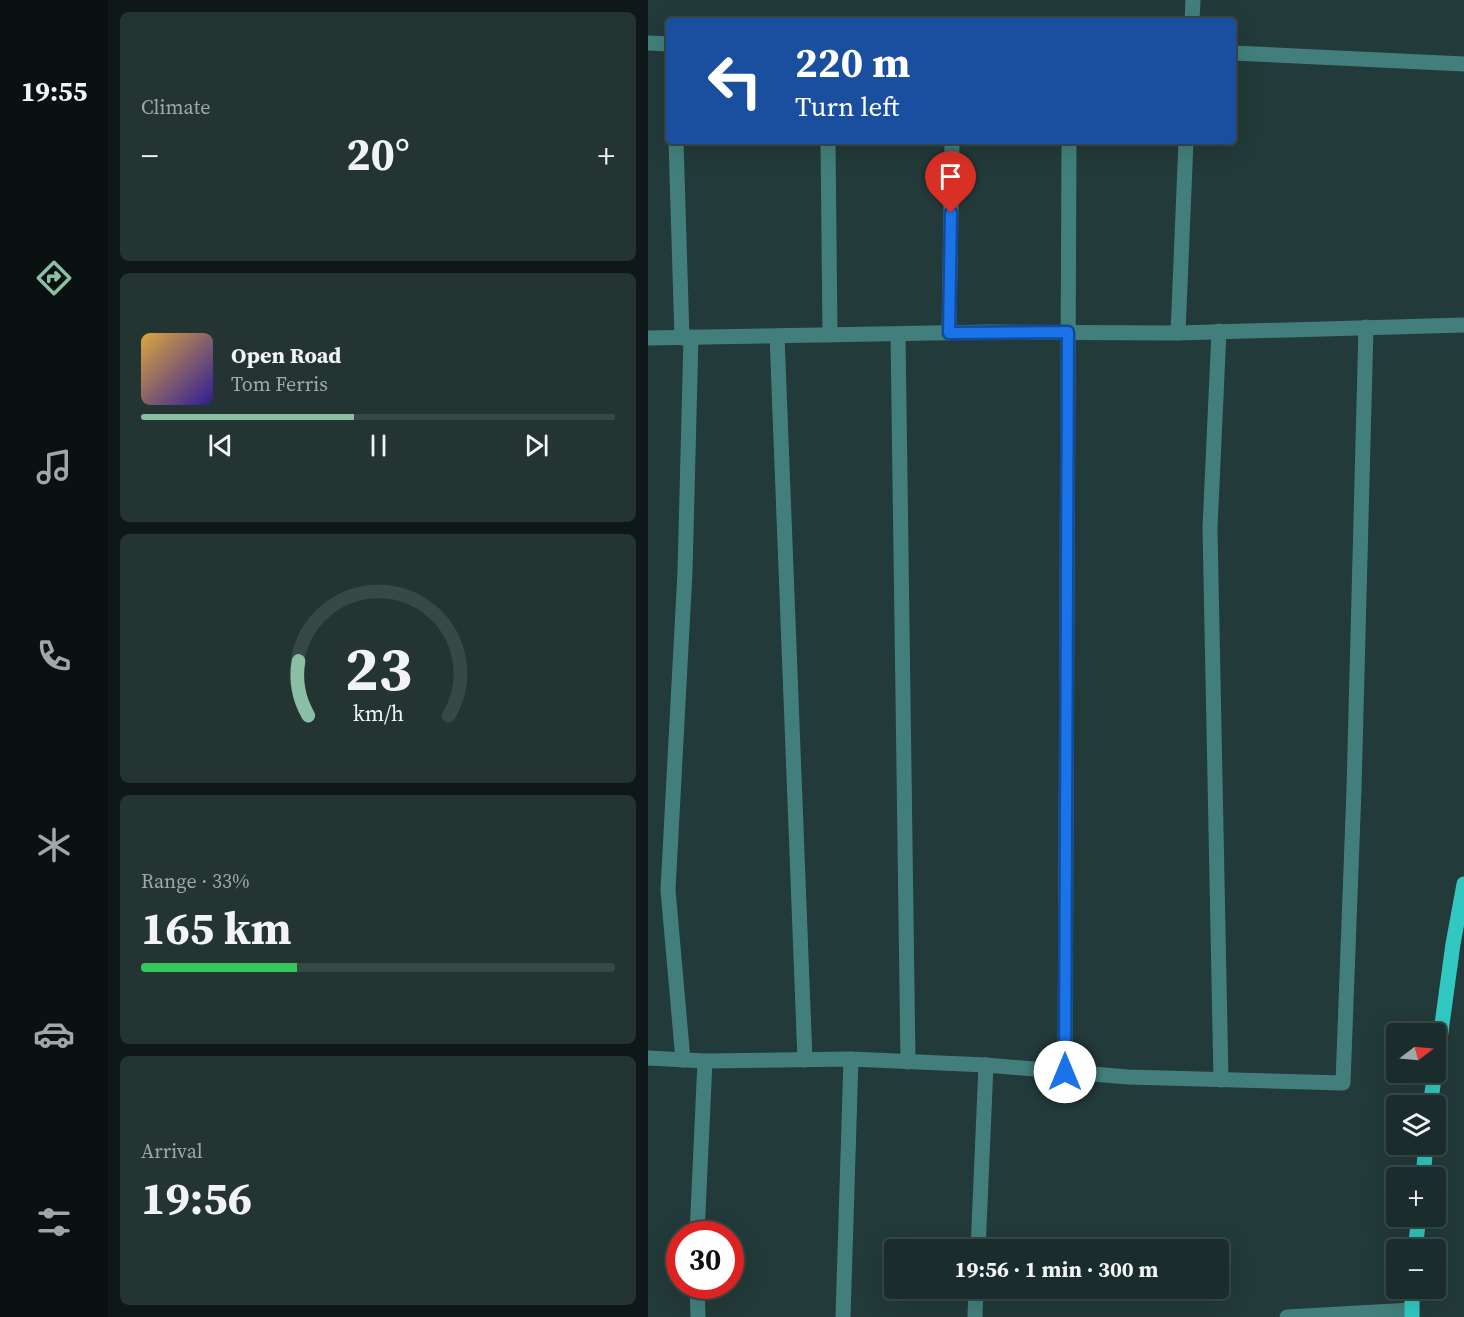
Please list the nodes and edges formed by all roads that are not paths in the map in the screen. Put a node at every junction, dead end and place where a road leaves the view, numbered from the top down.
1 (1193, 0) edge
2 (1192, 18) edge
3 (648, 43) edge
4 (666, 44) edge
5 (1236, 53) edge
6 (1464, 64) edge
7 (676, 144) edge
8 (828, 144) edge
9 (952, 144) edge
10 (1069, 144) edge
11 (1186, 144) edge
12 (1464, 325) edge
13 (1366, 327) junction
14 (1219, 331) junction
15 (1068, 332) junction
16 (949, 333) junction
17 (1178, 333) junction
18 (898, 334) junction
19 (830, 335) junction
20 (777, 336) junction
21 (687, 337) junction
22 (648, 338) edge
23 (1464, 884) edge
24 (1442, 1023) edge
25 (648, 1058) edge
26 (805, 1059) junction
27 (851, 1059) junction
28 (683, 1060) junction
29 (705, 1060) junction
30 (908, 1062) junction
31 (986, 1065) junction
32 (1065, 1072) junction
33 (1221, 1080) junction
34 (698, 1221) edge
35 (978, 1239) edge
36 (698, 1299) edge
37 (976, 1299) edge
38 (1412, 1313) edge
39 (698, 1317) edge
40 (843, 1317) edge
41 (975, 1317) edge
42 (1287, 1317) edge

1 - 2 street
3 - 4 street
5 - 6 street
7 - 21 street
8 - 19 street
9 - 16 street
10 - 15 street
11 - 17 street
12 - 13 street
13 - 14 street
13 - 33 street
14 - 17 street
14 - 33 street
15 - 16 street
15 - 17 street
15 - 32 street
16 - 18 street
18 - 19 street
18 - 30 street
19 - 20 street
20 - 21 street
20 - 26 street
21 - 22 street
21 - 28 street
23 - 24 main road
25 - 28 street
26 - 27 street
26 - 29 street
27 - 30 street
27 - 40 street
28 - 29 street
29 - 34 street
30 - 31 street
31 - 32 street
31 - 35 street
32 - 33 street
36 - 39 street
37 - 41 street
38 - 42 street

